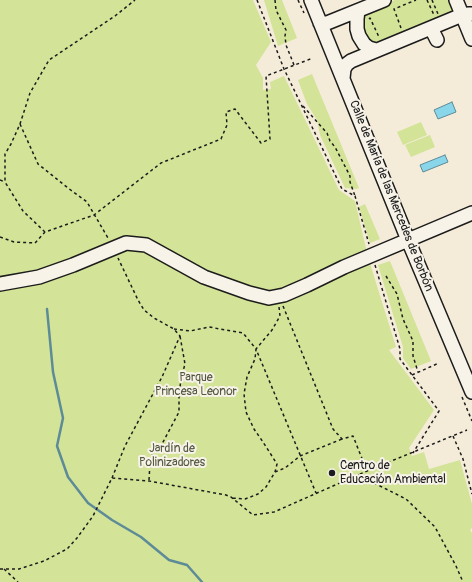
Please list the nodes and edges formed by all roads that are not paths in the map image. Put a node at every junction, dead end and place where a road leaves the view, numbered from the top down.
1 (310, 0) edge
2 (384, 0) edge
3 (456, 0) edge
4 (358, 10) junction
5 (467, 15) edge
6 (320, 23) junction
7 (431, 28) junction
8 (472, 38) edge
9 (436, 40) dead end
10 (376, 50) junction
11 (342, 78) junction
12 (472, 213) edge
13 (408, 240) junction
14 (0, 284) edge
15 (472, 392) edge

1 - 6 street, Calle de María de las Mercedes de Borbón
2 - 4 street
3 - 5 street
4 - 6 street
4 - 10 street
5 - 7 street
5 - 8 street
6 - 11 street, Calle de María de las Mercedes de Borbón
7 - 9 street
7 - 10 street
10 - 11 street
11 - 13 street, Calle de María de las Mercedes de Borbón
12 - 13 street
13 - 14 street
13 - 15 street, Calle de María de las Mercedes de Borbón

